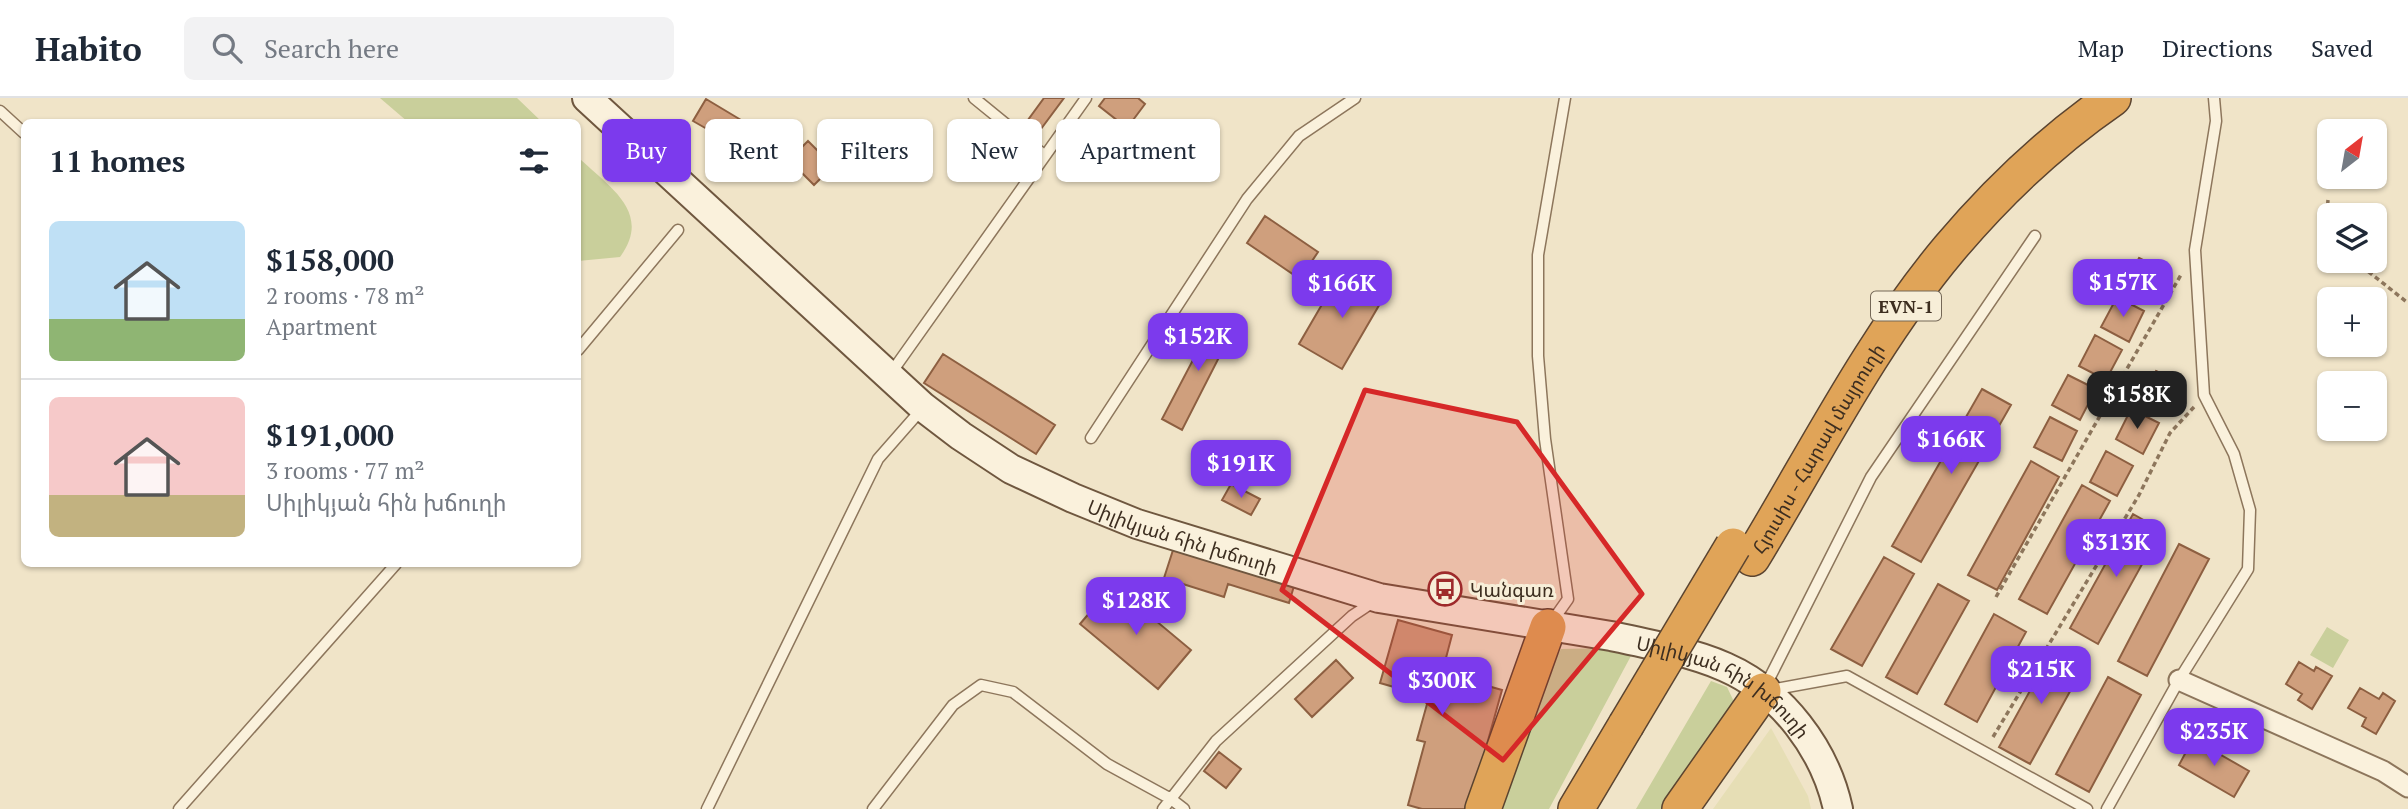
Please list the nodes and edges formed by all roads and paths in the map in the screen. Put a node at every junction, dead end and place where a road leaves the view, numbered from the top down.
1 (587, 98) edge
2 (974, 98) edge
3 (1086, 98) edge
4 (1355, 98) edge
5 (1565, 98) edge
6 (2076, 98) edge
7 (2113, 98) edge
8 (2214, 98) edge
9 (0, 111) edge
10 (21, 130) edge
11 (1044, 155) junction
12 (2328, 200) dead end
13 (2328, 203) edge
14 (678, 230) dead end
15 (2035, 236) dead end
16 (2195, 250) junction
17 (2370, 273) edge
18 (2408, 303) edge
19 (581, 346) edge
20 (888, 376) junction
21 (2204, 395) junction
22 (923, 407) junction
23 (1091, 438) dead end
24 (1762, 519) junction
25 (393, 567) edge
26 (1380, 597) junction
27 (1996, 597) dead end
28 (1548, 627) junction
29 (2179, 680) junction
30 (1763, 691) junction
31 (1636, 731) junction
32 (1993, 737) dead end
33 (2408, 788) edge
34 (1171, 799) junction
35 (178, 809) edge
36 (707, 809) edge
37 (873, 809) edge
38 (1163, 809) edge
39 (1184, 809) edge
40 (1483, 809) edge
41 (1576, 809) edge
42 (1602, 809) edge
43 (1680, 809) edge
44 (1838, 809) edge
45 (2087, 809) edge
46 (2108, 809) edge

1 - 20 street, Սիլիկյան հին խճուղի
2 - 11 lane
3 - 11 lane
4 - 23 lane
5 - 28 lane
6 - 24 highway, Հյուսիս - Հարավ մայրուղի / EVN-1
7 - 24 highway, Հյուսիս - Հարավ մայրուղի / EVN-1
8 - 16 lane
9 - 10 lane
11 - 20 lane
12 - 13 path
14 - 19 lane
15 - 30 lane
16 - 21 lane
16 - 27 path
17 - 18 path
20 - 22 street, Սիլիկյան հին խճուղի
21 - 29 lane
21 - 32 path
22 - 26 street, Սիլիկյան հին խճուղի
22 - 36 lane
24 - 31 highway, Հյուսիս - Հարավ մայրուղի / EVN-1
25 - 35 lane
26 - 28 street, Սիլիկյան հին խճուղի
26 - 34 lane
28 - 30 street, Սիլիկյան հին խճուղի
28 - 40 highway
29 - 33 street
29 - 46 lane
30 - 43 highway
30 - 44 street, Սիլիկյան հին խճուղի
30 - 45 lane
31 - 41 highway, Հյուսիս - Հարավ մայրուղի / EVN-1
31 - 42 highway, Հյուսիս - Հարավ մայրուղի / EVN-1
34 - 37 lane
34 - 38 lane
34 - 39 lane

